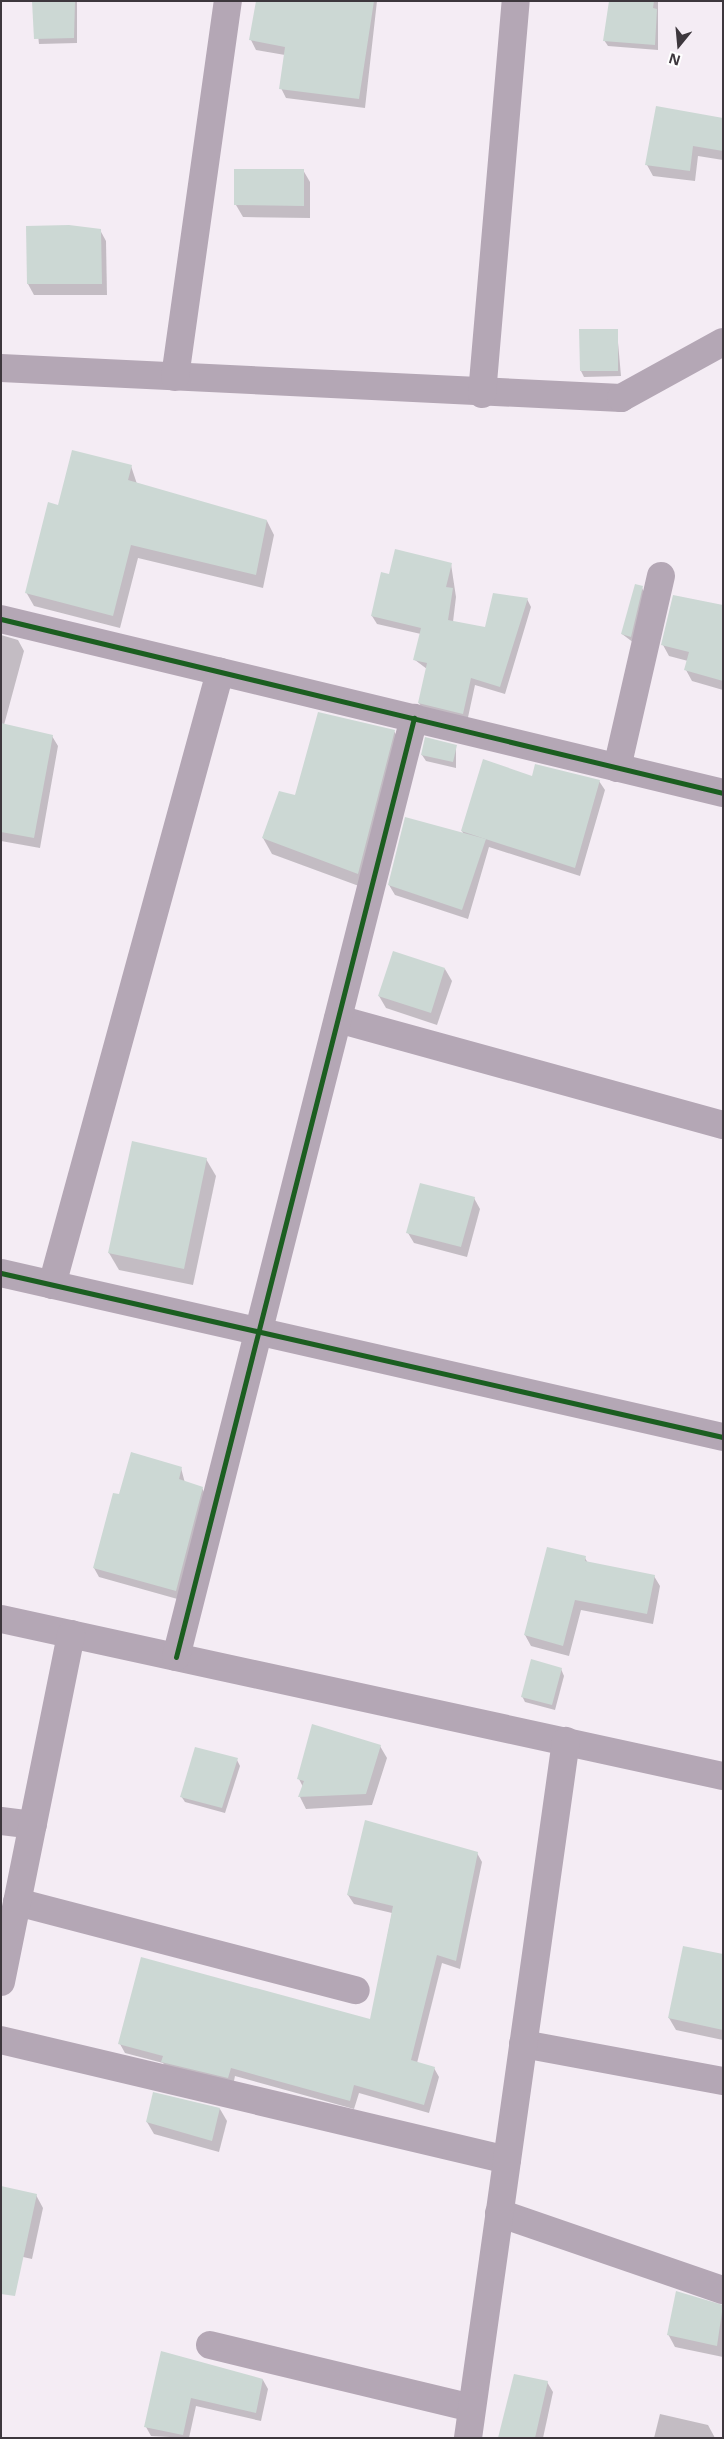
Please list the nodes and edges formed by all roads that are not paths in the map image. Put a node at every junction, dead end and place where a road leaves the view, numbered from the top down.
1 (228, 1) edge
2 (516, 1) edge
3 (723, 342) edge
4 (1, 368) edge
5 (175, 377) junction
6 (482, 394) junction
7 (660, 576) dead end
8 (1, 619) edge
9 (220, 672) junction
10 (414, 718) junction
11 (617, 768) junction
12 (723, 793) edge
13 (338, 1019) junction
14 (723, 1125) edge
15 (1, 1273) edge
16 (52, 1285) junction
17 (258, 1332) junction
18 (723, 1437) edge
19 (1, 1620) edge
20 (71, 1634) junction
21 (176, 1657) junction
22 (566, 1741) junction
23 (723, 1776) edge
24 (1, 1821) edge
25 (32, 1825) junction
26 (17, 1902) junction
27 (1, 1982) edge
28 (356, 1990) dead end
29 (1, 2040) edge
30 (523, 2044) junction
31 (723, 2081) edge
32 (507, 2160) junction
33 (500, 2213) junction
34 (723, 2290) edge
35 (210, 2345) dead end
36 (472, 2408) junction
37 (468, 2438) edge

1 - 5 street
2 - 6 street
3 - 6 street
4 - 5 street
5 - 6 street
7 - 11 street
8 - 9 street
9 - 10 street
9 - 16 street
10 - 11 street
10 - 13 street
11 - 12 street
13 - 14 street
13 - 17 street
15 - 16 street
16 - 17 street
17 - 18 street
17 - 21 street
19 - 20 street
20 - 21 street
20 - 25 street
21 - 22 street
22 - 23 street
22 - 30 street
24 - 25 street
25 - 26 street
26 - 27 street
26 - 28 street
29 - 32 street
30 - 31 street
30 - 32 street
32 - 33 street
33 - 34 street
33 - 36 street
35 - 36 street
36 - 37 street

